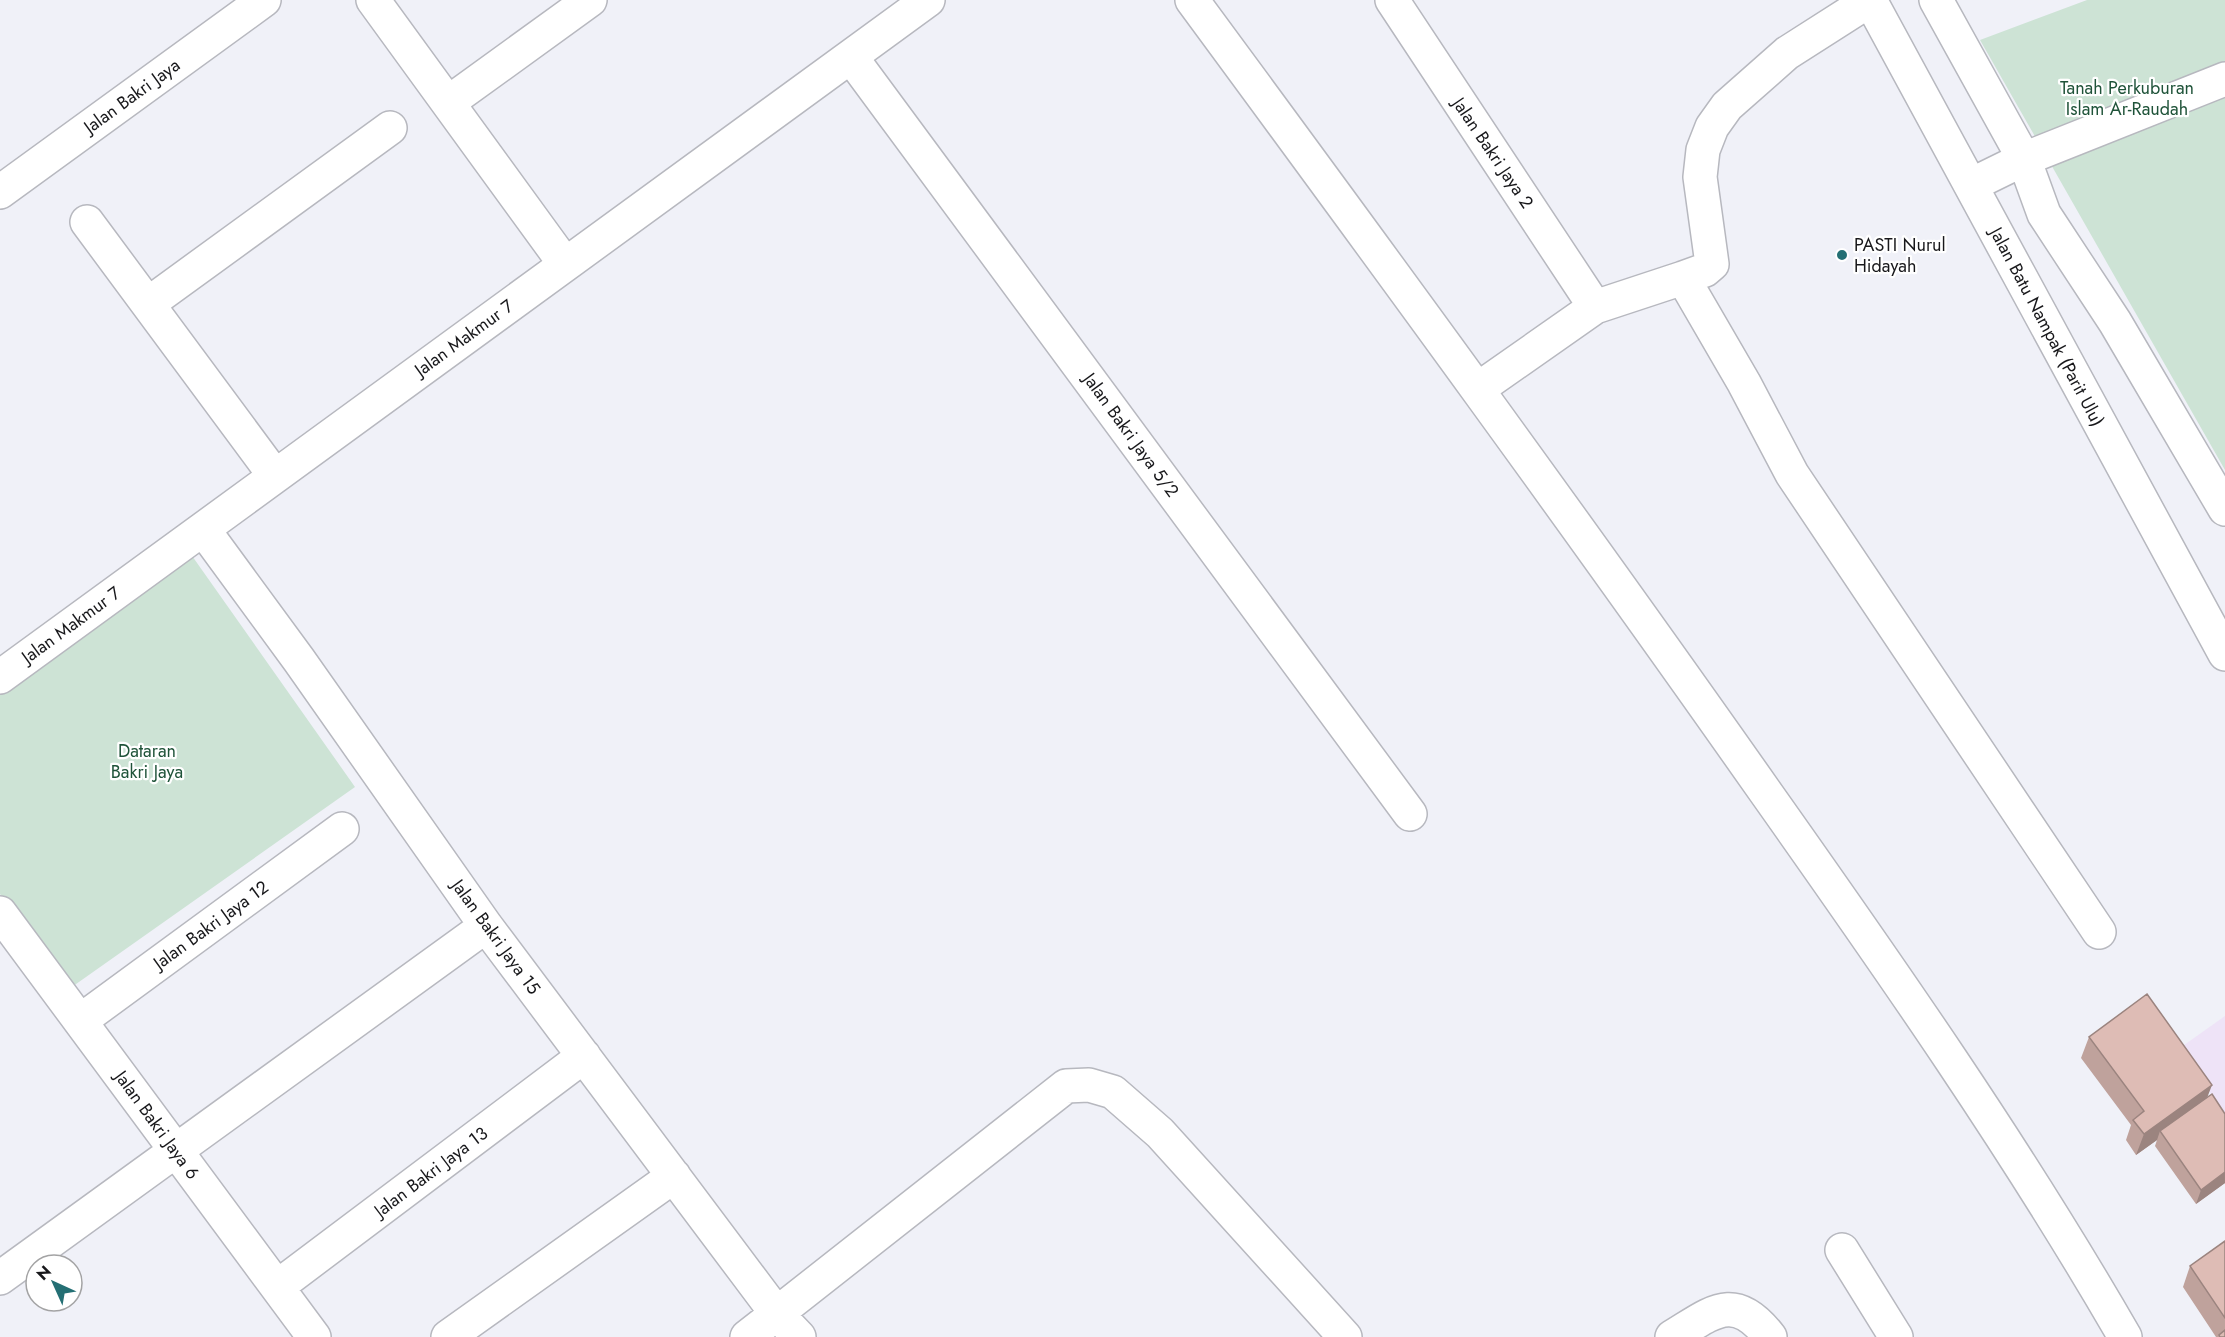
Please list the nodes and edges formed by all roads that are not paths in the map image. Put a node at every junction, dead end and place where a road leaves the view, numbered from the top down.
1 (264, 0) edge
2 (373, 0) edge
3 (590, 0) edge
4 (1192, 0) edge
5 (1392, 0) edge
6 (1870, 0) edge
7 (1936, 0) edge
8 (924, 1) edge
9 (851, 57) junction
10 (2225, 79) edge
11 (450, 102) junction
12 (390, 128) dead end
13 (2024, 159) junction
14 (1971, 185) junction
15 (0, 192) edge
16 (87, 222) dead end
17 (565, 264) junction
18 (1683, 278) junction
19 (148, 304) junction
20 (1595, 307) junction
21 (1478, 389) junction
22 (275, 476) junction
23 (2225, 509) edge
24 (203, 529) junction
25 (2225, 654) edge
26 (0, 677) edge
27 (1410, 814) dead end
28 (342, 829) dead end
29 (0, 913) edge
30 (486, 926) junction
31 (2099, 932) dead end
32 (80, 1021) junction
33 (584, 1056) junction
34 (177, 1152) junction
35 (674, 1176) junction
36 (1842, 1250) dead end
37 (0, 1278) edge
38 (277, 1287) junction
39 (788, 1325) edge
40 (314, 1337) edge
41 (448, 1337) edge
42 (747, 1337) edge
43 (1345, 1337) edge
44 (1672, 1337) edge
45 (1770, 1337) edge
46 (1896, 1337) edge
47 (2126, 1337) edge

1 - 15 street, Jalan Bakri Jaya
2 - 11 street
3 - 11 street
4 - 21 street
5 - 20 street, Jalan Bakri Jaya 2
6 - 14 street, Jalan Batu Nampak (Parit Ulu)
6 - 18 street
7 - 13 street
8 - 9 street, Jalan Makmur 7
9 - 17 street, Jalan Makmur 7
9 - 27 street, Jalan Bakri Jaya 5/2
10 - 13 street
11 - 17 street
12 - 19 street
13 - 14 street
13 - 23 street
14 - 25 street, Jalan Batu Nampak (Parit Ulu)
16 - 19 street
17 - 22 street, Jalan Makmur 7
18 - 20 street
18 - 31 street
19 - 22 street
20 - 21 street
21 - 47 street
22 - 24 street, Jalan Makmur 7
24 - 26 street, Jalan Makmur 7
24 - 30 street, Jalan Bakri Jaya 15
28 - 32 street, Jalan Bakri Jaya 12
29 - 32 street, Jalan Bakri Jaya 6
30 - 33 street, Jalan Bakri Jaya 15
30 - 34 street
32 - 34 street, Jalan Bakri Jaya 6
33 - 35 street, Jalan Bakri Jaya 15
33 - 38 street, Jalan Bakri Jaya 13
34 - 37 street
34 - 38 street, Jalan Bakri Jaya 6
35 - 39 street, Jalan Bakri Jaya 15
35 - 41 street
36 - 46 street
38 - 40 street, Jalan Bakri Jaya 6
39 - 42 street
39 - 43 street
44 - 45 street

